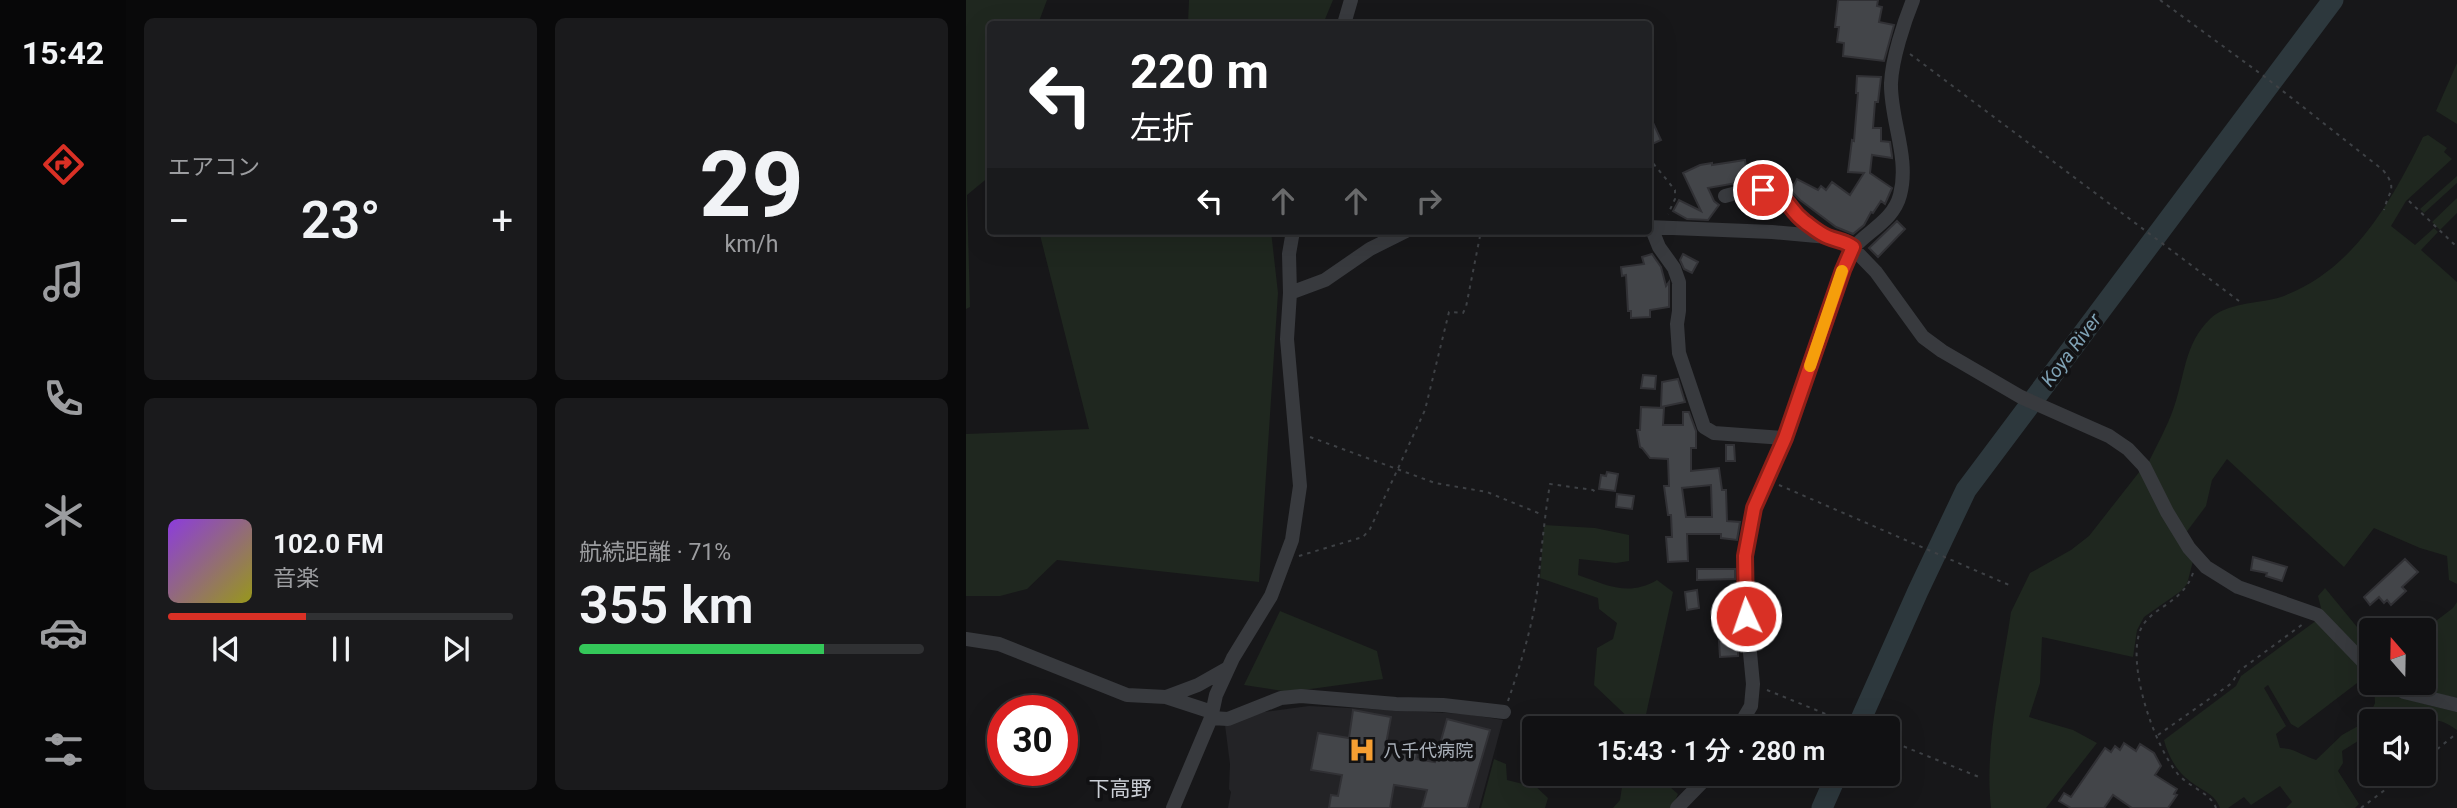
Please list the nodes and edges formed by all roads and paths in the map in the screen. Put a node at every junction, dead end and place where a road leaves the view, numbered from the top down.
1 (1913, 0) edge
2 (2160, 0) edge
3 (1354, 1) edge
4 (1345, 21) edge
5 (1899, 46) junction
6 (1652, 161) edge
7 (1725, 197) dead end
8 (2409, 201) dead end
9 (2384, 210) dead end
10 (1654, 227) edge
11 (1292, 235) edge
12 (1398, 235) edge
13 (1479, 235) edge
14 (1828, 237) junction
15 (1853, 247) junction
16 (2457, 247) edge
17 (1290, 293) junction
18 (2239, 301) dead end
19 (1296, 431) junction
20 (1785, 438) junction
21 (1398, 469) junction
22 (1766, 479) junction
23 (1597, 493) dead end
24 (1545, 516) junction
25 (2197, 559) junction
26 (1285, 560) junction
27 (2009, 585) dead end
28 (2306, 621) dead end
29 (966, 639) edge
30 (2359, 658) edge
31 (1229, 667) junction
32 (1753, 684) junction
33 (2416, 695) edge
34 (1166, 697) junction
35 (2457, 705) edge
36 (1504, 712) joint
37 (1212, 715) junction
38 (1745, 716) edge
39 (1831, 716) edge
40 (2457, 733) edge
41 (2157, 736) junction
42 (1900, 745) edge
43 (2436, 750) edge
44 (1979, 777) dead end
45 (1698, 786) edge
46 (2390, 786) edge
47 (1173, 808) edge
48 (1677, 808) edge
49 (2216, 808) edge
50 (2361, 808) edge

1 - 5 street
2 - 9 path
3 - 4 street
5 - 15 street
5 - 18 path
6 - 10 path
7 - 14 street
8 - 16 path
10 - 14 street
10 - 20 street
11 - 17 street
12 - 17 street
13 - 21 path
14 - 15 street
15 - 20 street
15 - 25 street
17 - 19 street
19 - 21 path
19 - 26 street
20 - 22 street
21 - 24 path
21 - 26 path
22 - 27 path
22 - 32 street
23 - 24 path
24 - 36 path
25 - 30 street
25 - 41 path
26 - 31 street
28 - 41 path
29 - 34 street
31 - 34 street
31 - 37 street
32 - 38 street
32 - 39 path
33 - 35 street
34 - 37 street
36 - 37 street
37 - 47 street
40 - 43 path
41 - 49 path
42 - 44 path
45 - 48 street
46 - 50 path

